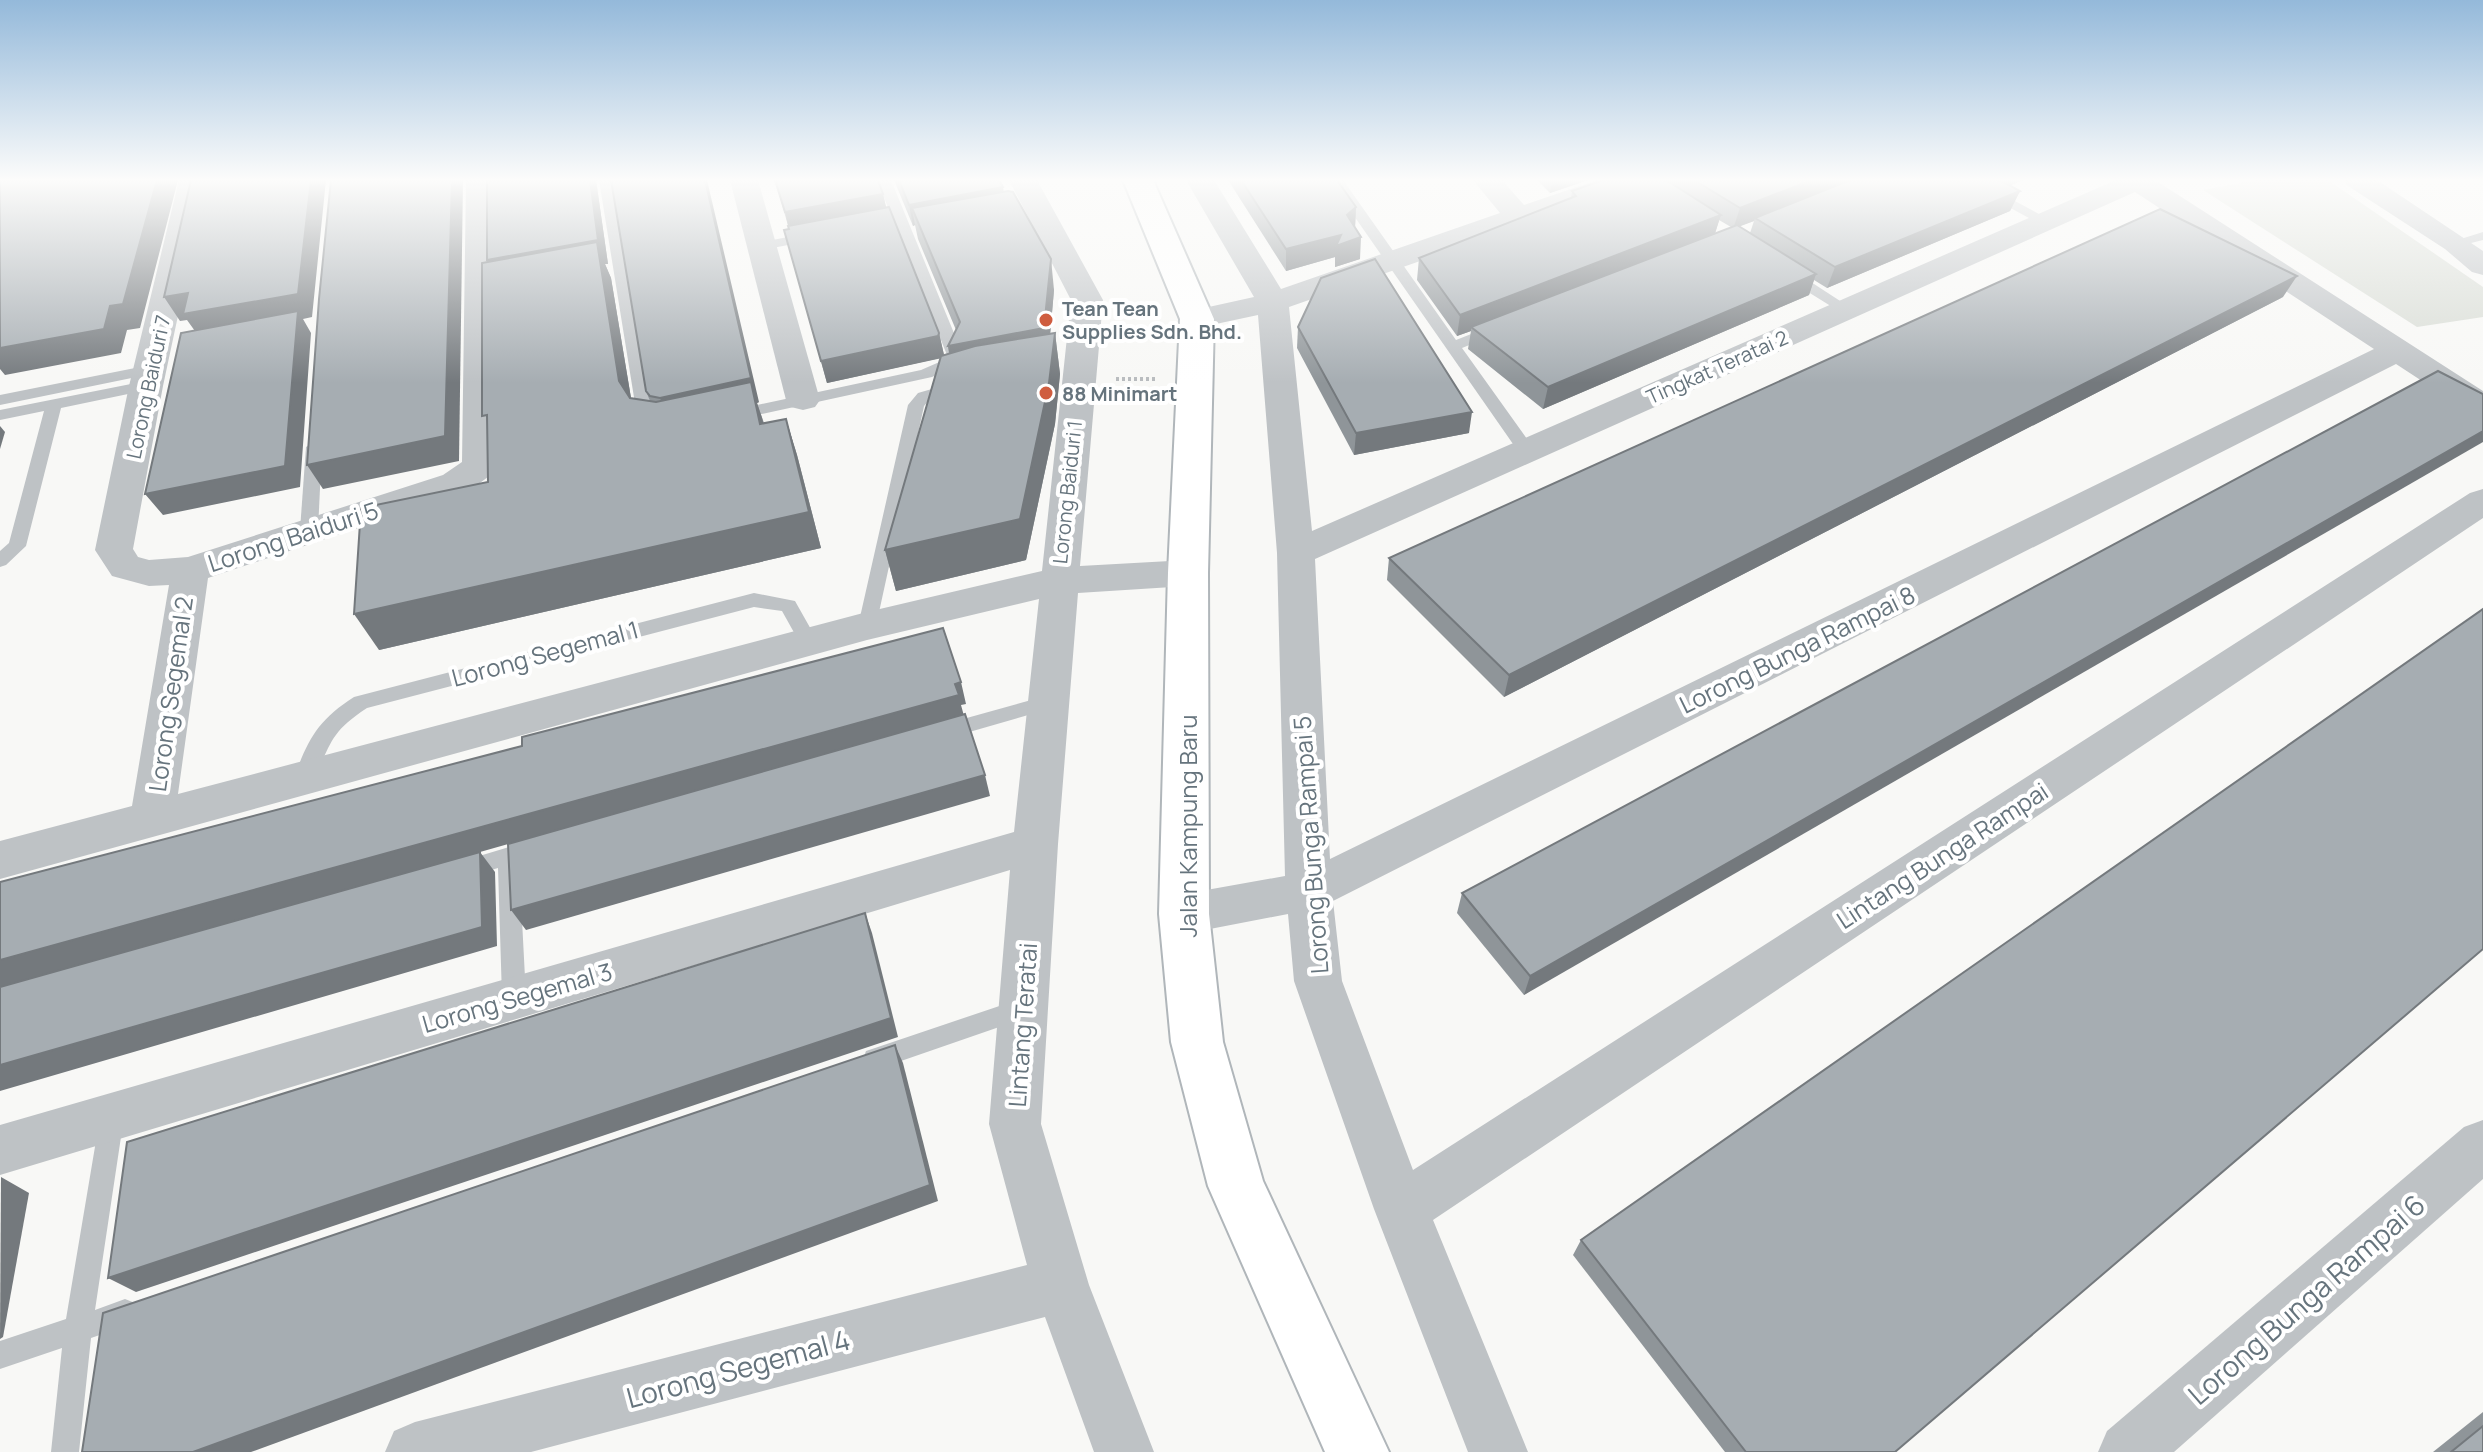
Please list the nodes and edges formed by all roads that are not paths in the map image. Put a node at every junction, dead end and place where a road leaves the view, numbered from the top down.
1 (179, 248) edge
2 (486, 248) edge
3 (610, 248) edge
4 (762, 248) edge
5 (911, 248) edge
6 (1057, 248) edge
7 (1167, 248) edge
8 (1241, 248) edge
9 (1382, 248) edge
10 (1434, 248) edge
11 (1988, 248) edge
12 (2241, 248) edge
13 (2473, 248) edge
14 (1770, 262) edge
15 (1392, 263) junction
16 (2483, 266) edge
17 (1273, 302) junction
18 (1847, 310) junction
19 (1197, 319) junction
20 (1508, 325) edge
21 (1451, 347) junction
22 (2398, 350) junction
23 (155, 366) junction
24 (973, 383) edge
25 (0, 400) edge
26 (803, 400) junction
27 (2481, 403) edge
28 (54, 404) junction
29 (0, 415) edge
30 (714, 420) edge
31 (670, 430) edge
32 (315, 434) edge
33 (1526, 450) junction
34 (2483, 501) edge
35 (309, 530) junction
36 (1296, 553) junction
37 (0, 561) edge
38 (190, 570) junction
39 (149, 573) joint
40 (1188, 573) junction
41 (1058, 581) junction
42 (867, 626) junction
43 (808, 640) junction
44 (1049, 702) junction
45 (928, 736) edge
46 (304, 778) junction
47 (152, 819) junction
48 (553, 844) edge
49 (1035, 844) junction
50 (508, 857) junction
51 (10, 867) edge
52 (446, 874) edge
53 (1309, 891) junction
54 (1184, 914) junction
55 (514, 997) junction
56 (1023, 1009) junction
57 (858, 1065) edge
58 (112, 1117) junction
59 (2483, 1145) edge
60 (0, 1150) edge
61 (1401, 1209) junction
62 (1061, 1285) junction
63 (153, 1304) edge
64 (78, 1329) junction
65 (0, 1355) edge
66 (65, 1452) edge
67 (415, 1452) edge
68 (1124, 1452) edge
69 (1357, 1452) edge
70 (1498, 1452) edge
71 (2128, 1452) edge

1 - 23 street, Lorong Baiduri 7
2 - 35 street, Lorong Baiduri 5
3 - 31 lane
4 - 26 street
5 - 26 lane
6 - 41 street, Lorong Baiduri 1
7 - 19 street, Jalan Kampung Baru
8 - 17 street
9 - 15 lane
10 - 15 street
11 - 18 street, Tingkat Teratai 2
12 - 22 street
13 - 16 street
14 - 18 lane
15 - 17 street
15 - 21 lane
17 - 19 street
17 - 36 street, Lorong Bunga Rampai 5
18 - 33 street, Tingkat Teratai 2
19 - 40 street, Jalan Kampung Baru
20 - 21 lane
21 - 33 lane
22 - 27 street
22 - 53 street, Lorong Bunga Rampai 8
23 - 25 lane
23 - 28 lane
23 - 39 street, Lorong Baiduri 7
24 - 42 lane
26 - 30 lane
28 - 29 lane
28 - 37 lane
32 - 35 lane
33 - 36 street, Tingkat Teratai 2
34 - 61 street, Lintang Bunga Rampai
35 - 38 street, Lorong Baiduri 5
36 - 53 street, Lorong Bunga Rampai 5
38 - 39 street, Lorong Baiduri 5
38 - 47 street, Lorong Segemal 2
40 - 41 street
40 - 54 street, Jalan Kampung Baru
41 - 42 street
41 - 44 street, Lintang Teratai
42 - 43 street
43 - 46 street
43 - 46 lane, Lorong Segemal 1
44 - 45 lane
44 - 49 street, Lintang Teratai
46 - 47 street
47 - 51 street
48 - 50 lane
49 - 55 street, Lorong Segemal 3
49 - 56 street, Lintang Teratai
50 - 52 lane
50 - 55 lane
53 - 54 street, Lorong Bunga Rampai 8
53 - 61 street, Lorong Bunga Rampai 5
54 - 69 street, Jalan Kampung Baru
55 - 58 street, Lorong Segemal 3
56 - 57 lane
56 - 62 street, Lintang Teratai
58 - 60 street, Lorong Segemal 3
58 - 64 lane
59 - 71 street, Lorong Bunga Rampai 6
61 - 70 street, Lorong Bunga Rampai 5
62 - 67 street, Lorong Segemal 4
62 - 68 street, Lintang Teratai
63 - 64 lane
64 - 65 lane
64 - 66 lane

